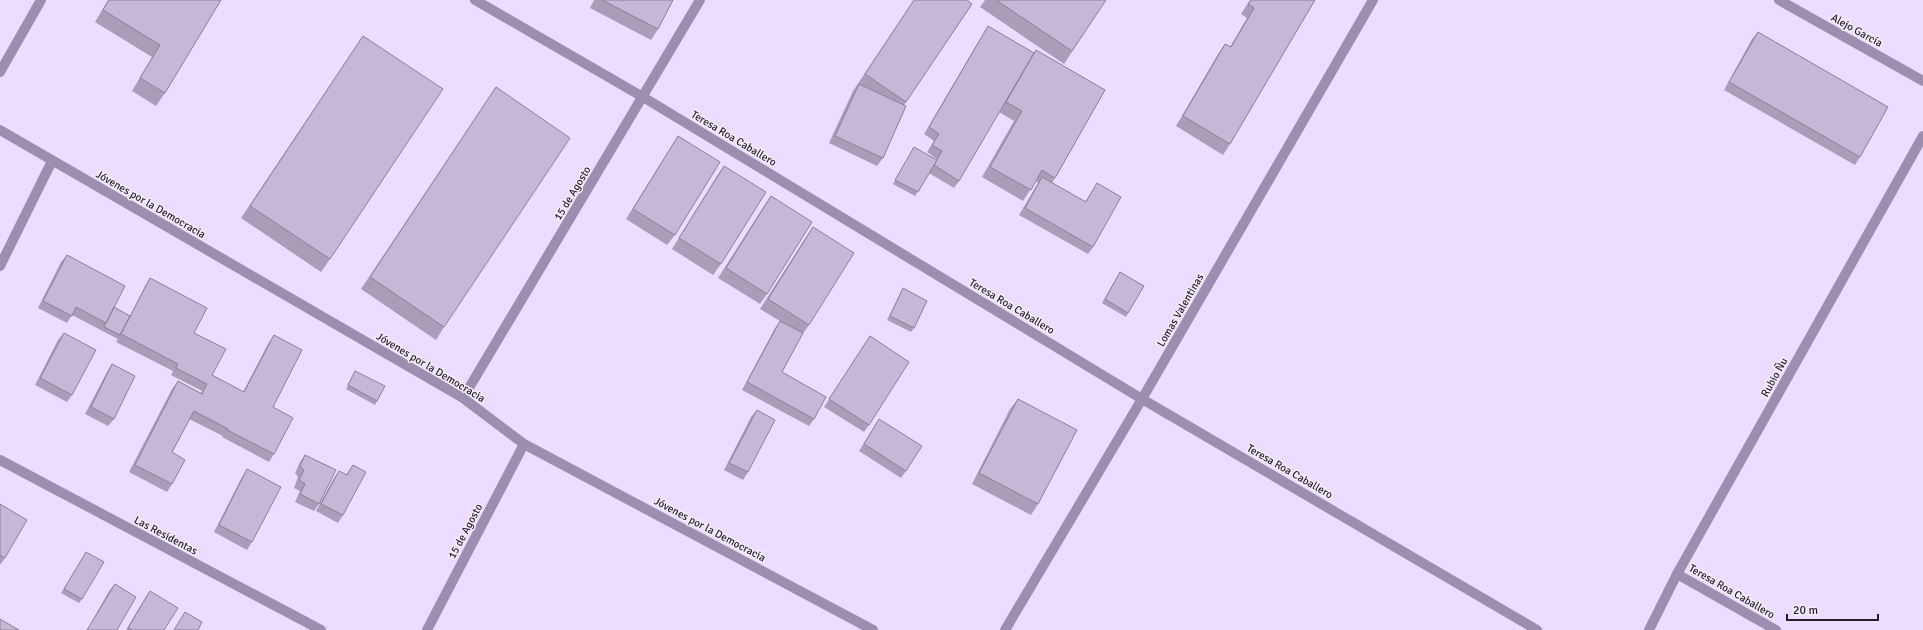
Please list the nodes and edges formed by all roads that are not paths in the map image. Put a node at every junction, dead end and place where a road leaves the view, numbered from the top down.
1 (41, 0) edge
2 (475, 0) edge
3 (700, 0) edge
4 (1373, 0) edge
5 (1779, 0) edge
6 (0, 72) edge
7 (1923, 81) edge
8 (643, 97) junction
9 (0, 130) edge
10 (1923, 136) edge
11 (52, 160) junction
12 (0, 266) edge
13 (463, 398) junction
14 (1142, 399) junction
15 (524, 444) junction
16 (0, 460) edge
17 (1677, 574) junction
18 (321, 630) edge
19 (427, 630) edge
20 (873, 630) edge
21 (1005, 630) edge
22 (1537, 630) edge
23 (1649, 630) edge
24 (1776, 630) edge

1 - 6 street
2 - 8 street, Teresa Roa Caballero
3 - 8 street, 15 de Agosto
4 - 14 street, Lomas Valentinas
5 - 7 street, Alejo García
8 - 13 street, 15 de Agosto
8 - 14 street, Teresa Roa Caballero
9 - 11 street, Jóvenes por la Democracia
10 - 17 street, Rubio Ñu
11 - 12 street
11 - 13 street, Jóvenes por la Democracia
13 - 15 street, Jóvenes por la Democracia
14 - 21 street, Lomas Valentinas
14 - 22 street, Teresa Roa Caballero
15 - 19 street, 15 de Agosto
15 - 20 street, Jóvenes por la Democracia
16 - 18 street, Las Residentas
17 - 23 street, Rubio Ñu
17 - 24 street, Teresa Roa Caballero

